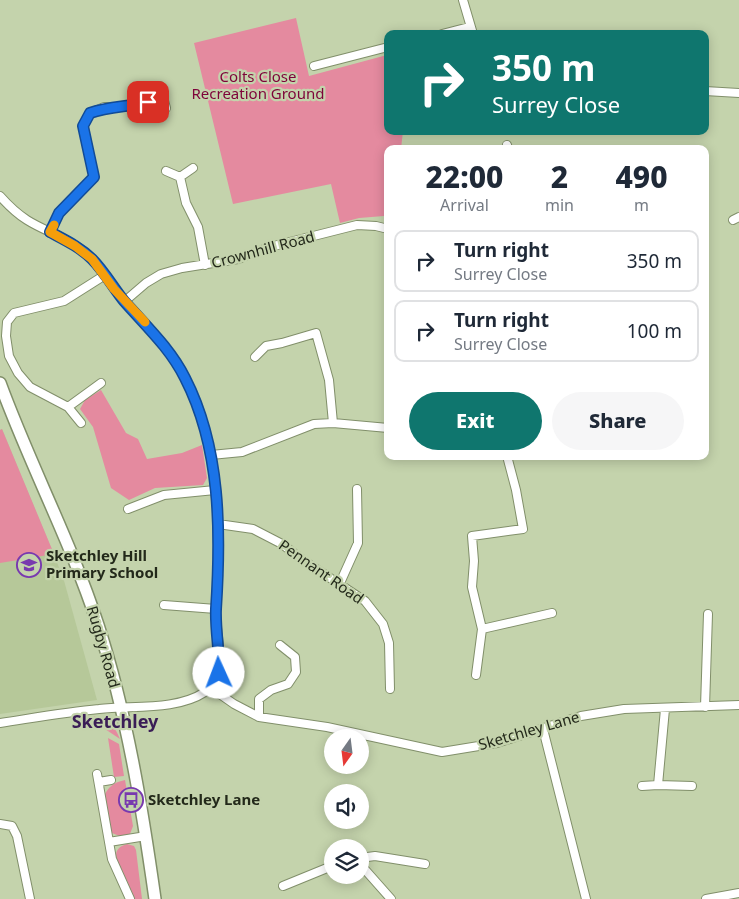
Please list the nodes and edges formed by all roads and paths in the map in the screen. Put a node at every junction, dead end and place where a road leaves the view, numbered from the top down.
1 (463, 0) edge
2 (471, 30) edge
3 (384, 48) edge
4 (314, 66) dead end
5 (160, 86) dead end
6 (709, 91) edge
7 (739, 92) edge
8 (162, 97) junction
9 (166, 108) dead end
10 (193, 168) dead end
11 (166, 171) dead end
12 (180, 177) junction
13 (0, 196) edge
14 (384, 228) edge
15 (50, 232) junction
16 (205, 265) junction
17 (105, 275) junction
18 (125, 301) junction
19 (255, 357) dead end
20 (0, 383) edge
21 (101, 383) dead end
22 (68, 407) junction
23 (81, 423) dead end
24 (333, 423) junction
25 (384, 428) edge
26 (210, 455) junction
27 (508, 460) edge
28 (357, 489) dead end
29 (215, 490) junction
30 (128, 509) dead end
31 (218, 524) junction
32 (340, 583) junction
33 (164, 606) dead end
34 (216, 609) junction
35 (552, 613) dead end
36 (708, 614) dead end
37 (482, 629) junction
38 (280, 645) dead end
39 (476, 675) dead end
40 (211, 688) junction
41 (390, 689) dead end
42 (739, 705) edge
43 (706, 707) junction
44 (120, 708) junction
45 (665, 709) junction
46 (259, 717) junction
47 (0, 723) edge
48 (543, 729) junction
49 (111, 780) dead end
50 (658, 785) junction
51 (642, 786) dead end
52 (692, 786) dead end
53 (0, 824) edge
54 (146, 836) junction
55 (109, 842) junction
56 (369, 857) edge
57 (425, 864) dead end
58 (324, 869) edge
59 (369, 874) edge
60 (283, 886) dead end
61 (739, 893) edge
62 (30, 899) edge
63 (130, 899) edge
64 (155, 899) edge
65 (392, 899) edge
66 (586, 899) edge
67 (711, 899) edge

1 - 2 street
3 - 4 street
5 - 8 street
6 - 7 street
8 - 9 street
8 - 15 street
10 - 12 street
11 - 12 street
12 - 16 street
13 - 15 street
14 - 16 street, Crownhill Road
15 - 17 street
16 - 18 street, Crownhill Road
17 - 18 street
17 - 22 street
18 - 26 street
19 - 24 street
20 - 44 main road, Rugby Road
21 - 22 street
22 - 23 street
24 - 25 street
24 - 26 street
26 - 29 street
27 - 37 street
28 - 32 street
29 - 30 street
29 - 31 street
31 - 32 street, Pennant Road
31 - 34 street
32 - 41 street, Pennant Road
33 - 34 street
34 - 40 street
35 - 37 street
36 - 43 street
37 - 39 street
38 - 46 street
40 - 44 street
40 - 46 street, Sketchley Lane
42 - 43 street, Sketchley Lane
43 - 45 street, Sketchley Lane
44 - 47 street
44 - 54 main road, Rugby Road
45 - 48 street, Sketchley Lane
45 - 50 street
46 - 48 street, Sketchley Lane
48 - 66 street
49 - 55 street
50 - 51 street
50 - 52 street
53 - 62 street
54 - 55 street
54 - 64 main road, Rugby Road
55 - 63 street
56 - 57 street
58 - 60 street
59 - 65 street
61 - 67 street

